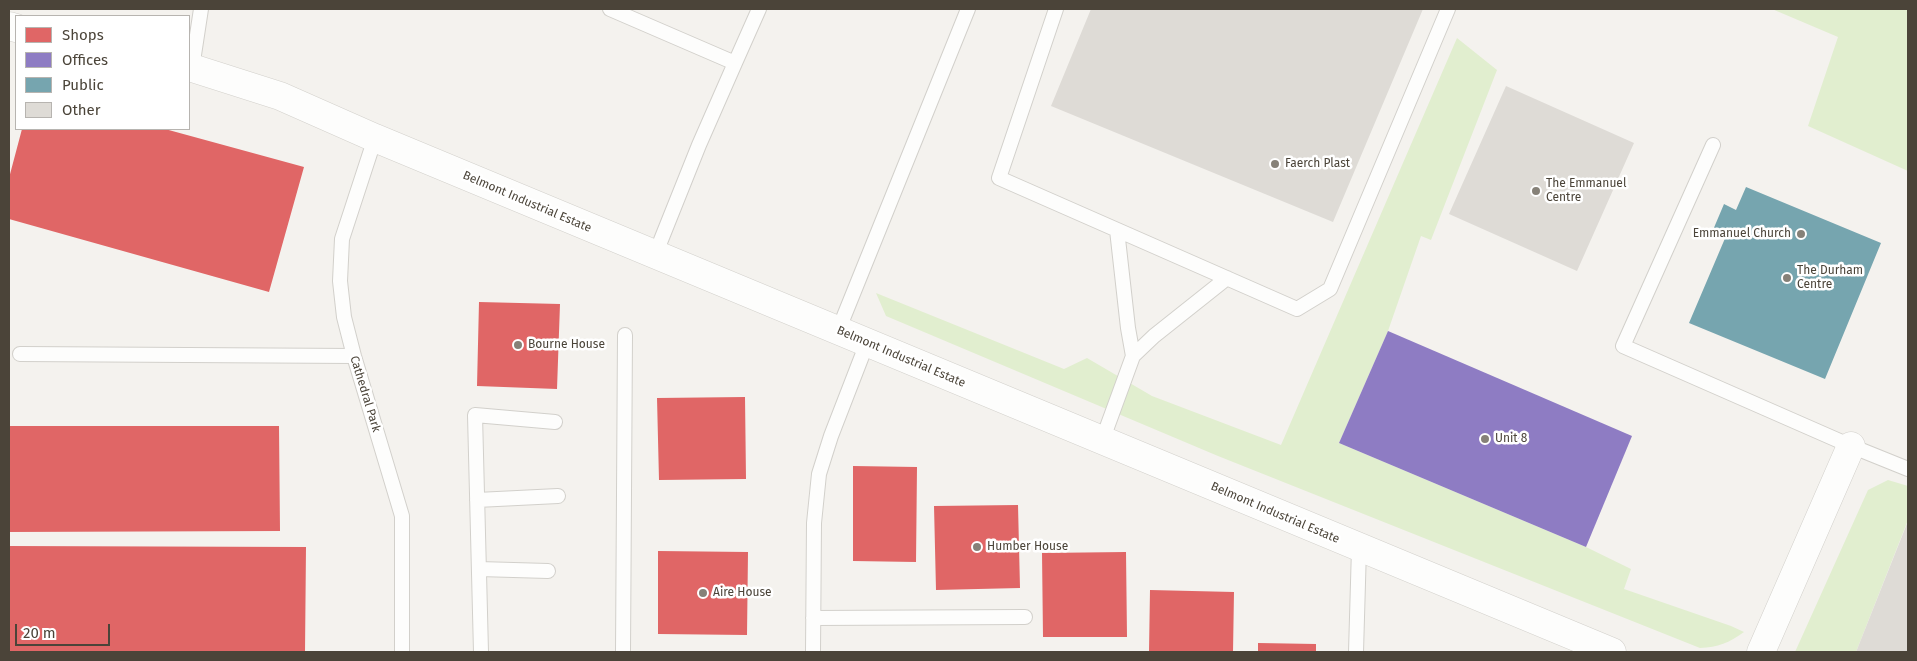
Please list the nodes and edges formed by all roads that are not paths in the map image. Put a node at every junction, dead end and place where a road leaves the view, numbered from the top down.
1 (201, 9) edge
2 (610, 9) edge
3 (759, 9) edge
4 (968, 9) edge
5 (1056, 9) edge
6 (1448, 9) edge
7 (735, 63) junction
8 (190, 67) edge
9 (375, 138) junction
10 (1713, 145) dead end
11 (1117, 230) junction
12 (655, 255) junction
13 (1227, 278) junction
14 (838, 331) junction
15 (625, 334) dead end
16 (867, 343) junction
17 (20, 354) dead end
18 (354, 356) junction
19 (1133, 356) junction
20 (555, 422) dead end
21 (1102, 441) junction
22 (1851, 446) junction
23 (1908, 469) edge
24 (558, 496) dead end
25 (477, 500) junction
26 (1359, 548) junction
27 (479, 569) junction
28 (548, 572) dead end
29 (1025, 617) dead end
30 (813, 618) junction
31 (402, 652) edge
32 (481, 652) edge
33 (623, 652) edge
34 (813, 652) edge
35 (1356, 652) edge
36 (1612, 652) edge
37 (1760, 652) edge

1 - 8 lane
2 - 7 lane
3 - 7 lane
4 - 14 lane
5 - 11 lane
6 - 13 lane
7 - 12 lane
8 - 9 street, Belmont Industrial Estate
9 - 12 street, Belmont Industrial Estate
9 - 18 lane, Cathedral Park
10 - 22 lane
11 - 13 lane
11 - 19 lane
12 - 14 street, Belmont Industrial Estate
13 - 19 lane
14 - 16 street, Belmont Industrial Estate
15 - 33 lane
16 - 21 street, Belmont Industrial Estate
16 - 30 lane
17 - 18 lane
18 - 31 lane, Cathedral Park
19 - 21 lane
20 - 25 lane
21 - 26 street, Belmont Industrial Estate
22 - 23 lane
22 - 37 street
24 - 25 lane
25 - 27 lane
26 - 35 lane
26 - 36 street, Belmont Industrial Estate
27 - 28 lane
27 - 32 lane
29 - 30 lane
30 - 34 lane

